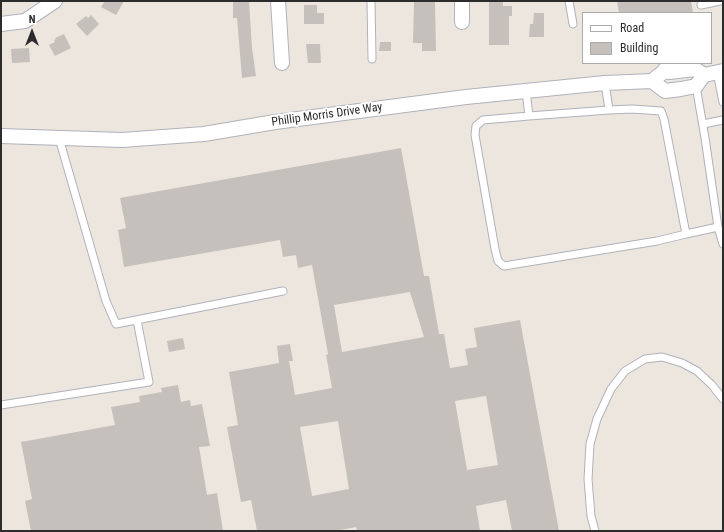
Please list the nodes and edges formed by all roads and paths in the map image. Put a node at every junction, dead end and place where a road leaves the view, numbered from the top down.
1 (55, 1) edge
2 (278, 1) edge
3 (371, 1) edge
4 (462, 1) edge
5 (569, 1) edge
6 (720, 1) edge
7 (701, 5) dead end
8 (462, 22) dead end
9 (1, 24) edge
10 (573, 24) dead end
11 (372, 59) dead end
12 (282, 63) dead end
13 (674, 64) edge
14 (704, 73) edge
15 (657, 77) junction
16 (605, 83) junction
17 (526, 91) junction
18 (723, 102) edge
19 (609, 110) junction
20 (529, 116) junction
21 (723, 120) edge
22 (703, 124) junction
23 (1, 136) edge
24 (59, 138) junction
25 (718, 227) junction
26 (686, 234) junction
27 (723, 244) edge
28 (283, 291) dead end
29 (137, 320) junction
30 (723, 399) edge
31 (1, 405) edge
32 (595, 531) edge

1 - 9 street
2 - 12 street
3 - 11 lane
4 - 8 street
5 - 10 lane
6 - 7 lane
13 - 15 street, Phillip Morris Drive Way
14 - 15 street, Phillip Morris Drive Way
14 - 18 lane
14 - 22 lane
15 - 16 street, Phillip Morris Drive Way
16 - 17 street, Phillip Morris Drive Way
16 - 19 lane
17 - 20 lane
17 - 24 street, Phillip Morris Drive Way
19 - 20 lane
19 - 26 lane
20 - 26 lane
21 - 22 lane
22 - 25 lane
23 - 24 street, Phillip Morris Drive Way
24 - 29 lane
25 - 26 lane
25 - 27 lane
28 - 29 lane
29 - 31 lane
30 - 32 lane

